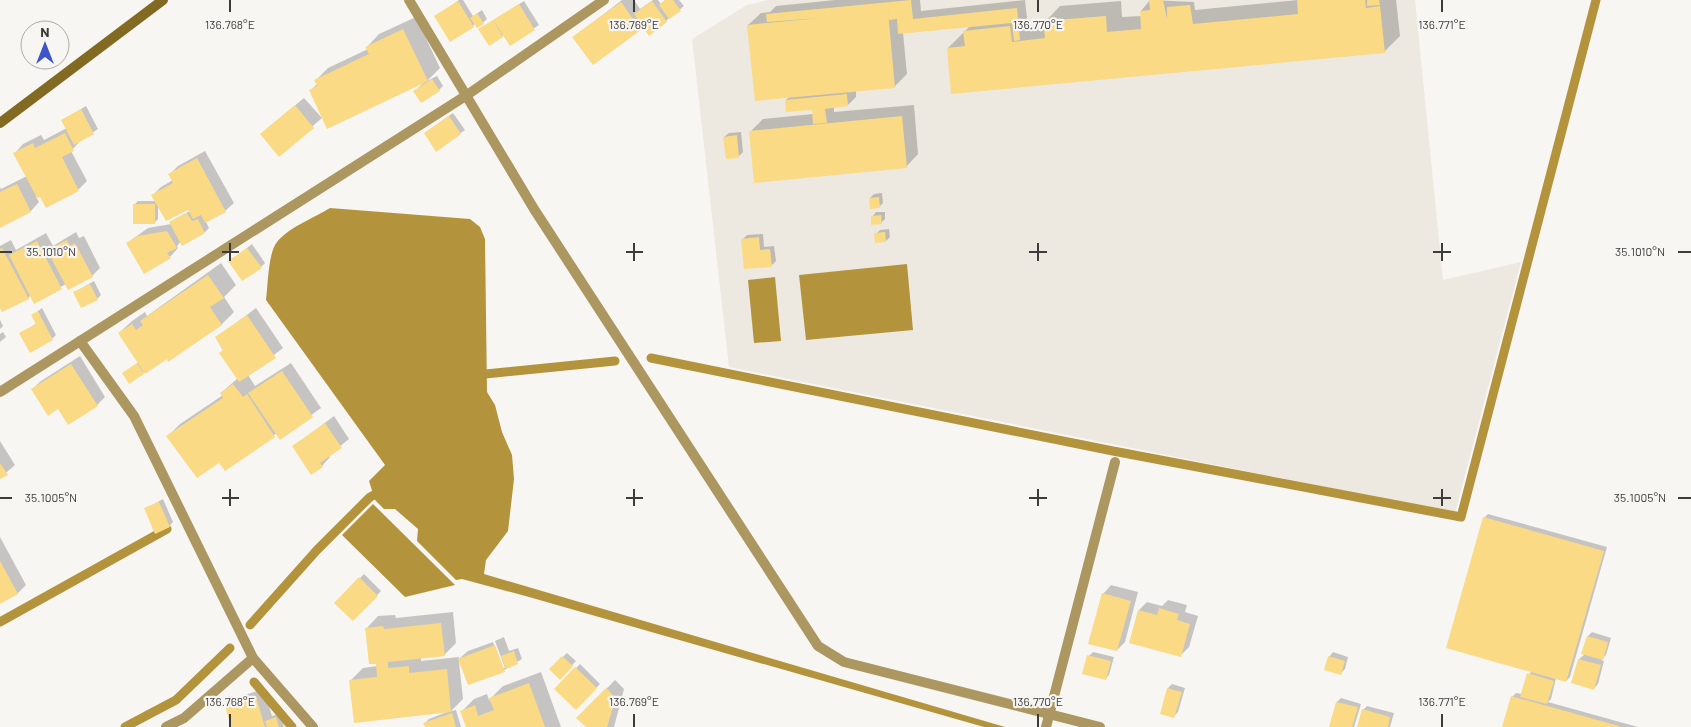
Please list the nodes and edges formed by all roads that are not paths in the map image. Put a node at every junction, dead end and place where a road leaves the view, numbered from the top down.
1 (163, 0) edge
2 (409, 0) edge
3 (604, 0) edge
4 (467, 95) junction
5 (0, 123) edge
6 (80, 341) junction
7 (0, 392) edge
8 (1114, 462) dead end
9 (253, 658) junction
10 (1050, 713) junction
11 (166, 727) edge
12 (313, 727) edge
13 (1046, 727) edge
14 (1100, 727) edge

1 - 5 main road
2 - 4 street
3 - 4 street
4 - 6 street
4 - 10 street
6 - 7 street
6 - 9 street
8 - 10 street
9 - 11 street
9 - 12 street
10 - 13 street
10 - 14 street

